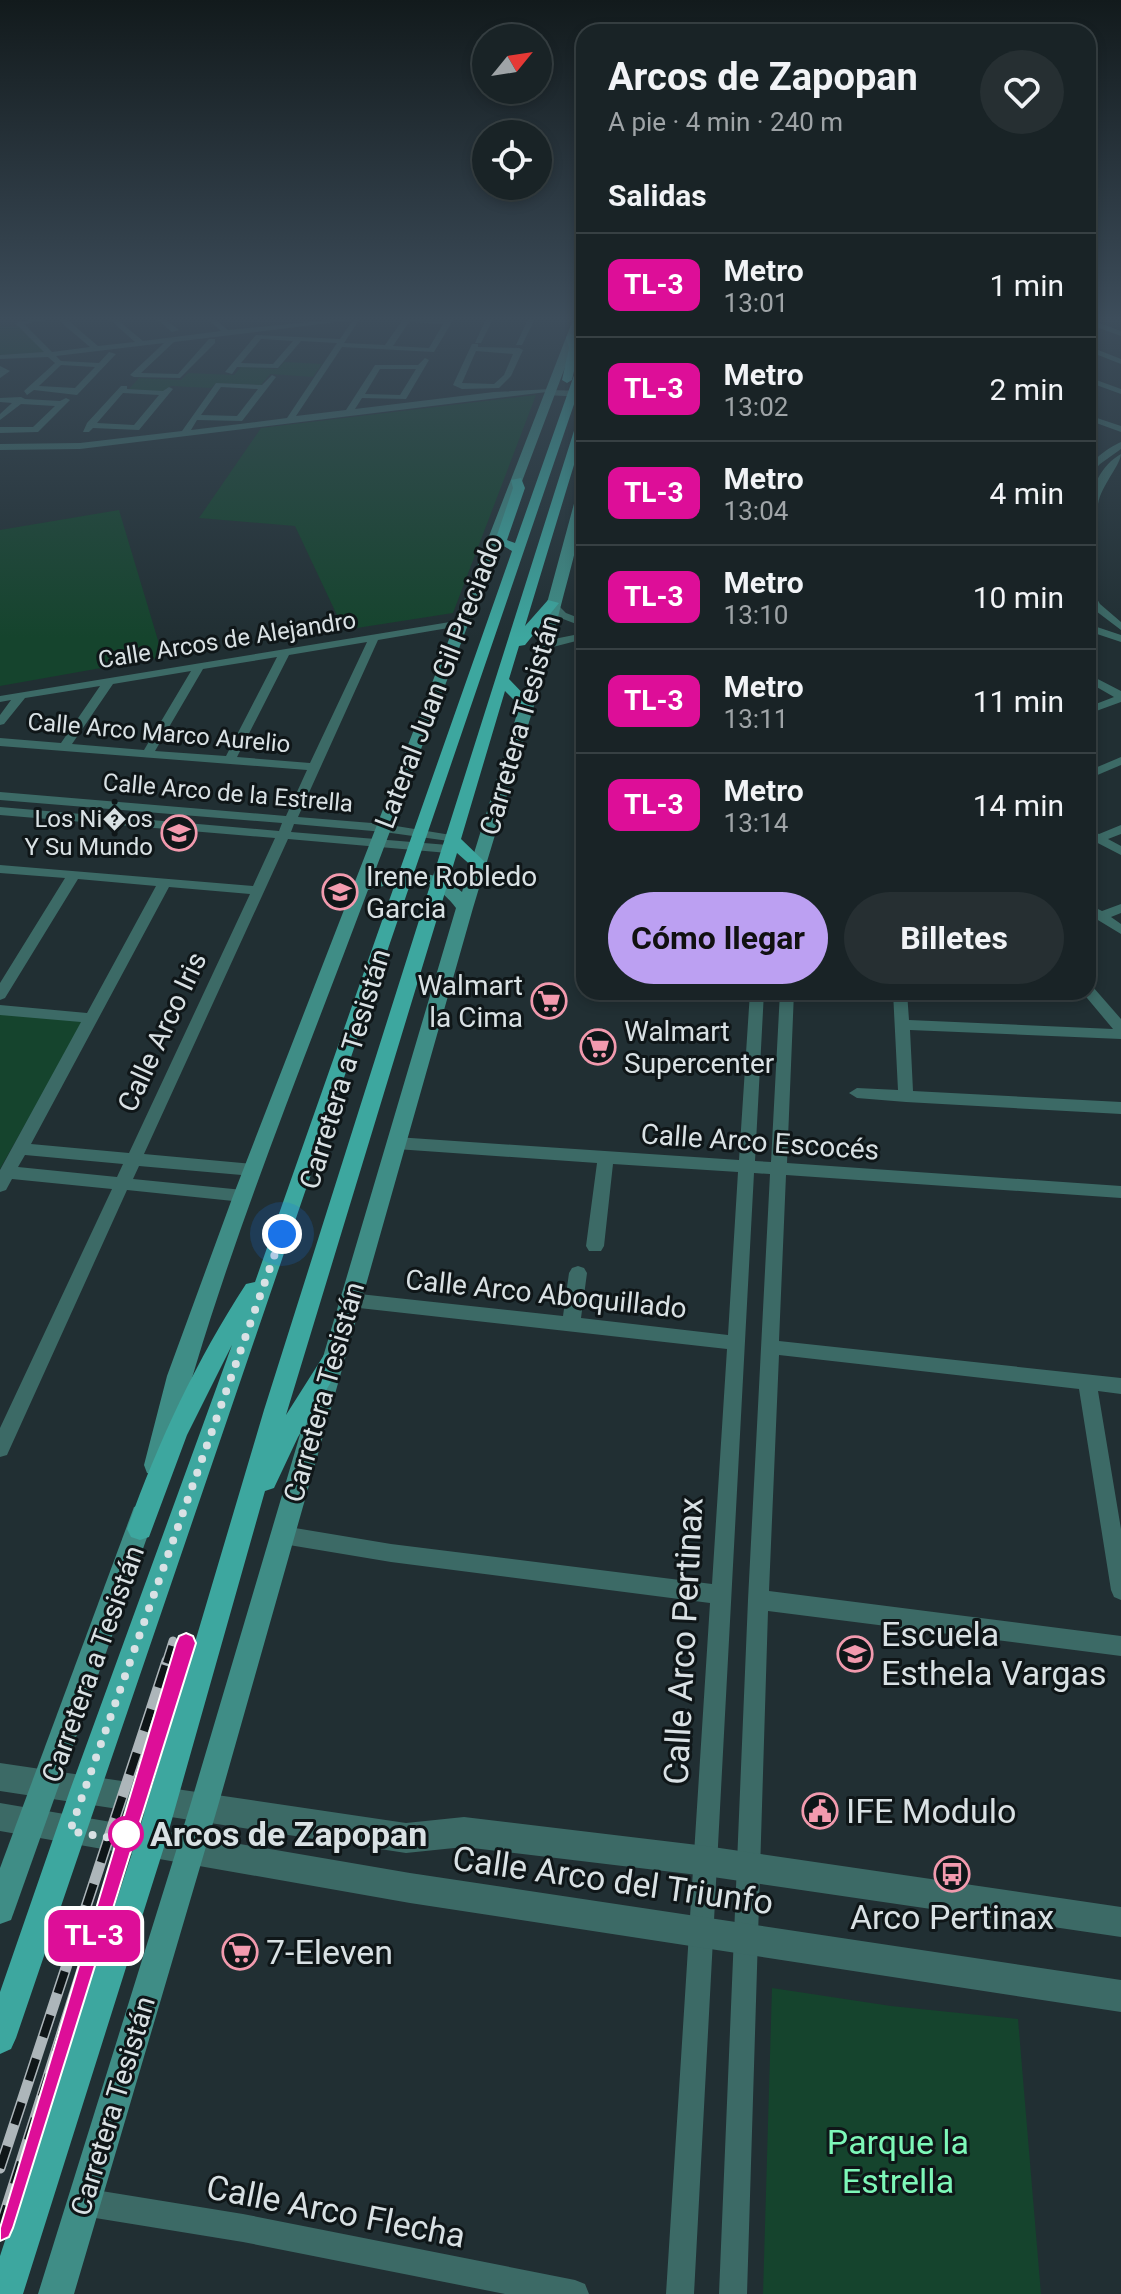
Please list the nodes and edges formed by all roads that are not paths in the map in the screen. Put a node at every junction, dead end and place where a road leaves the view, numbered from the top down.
1 (41, 424) edge
2 (139, 424) edge
3 (190, 424) edge
4 (250, 424) edge
5 (536, 424) edge
6 (566, 424) edge
7 (90, 425) joint
8 (0, 430) edge
9 (186, 432) junction
10 (576, 442) edge
11 (0, 444) edge
12 (80, 444) junction
13 (1121, 445) edge
14 (1121, 457) edge
15 (1096, 463) edge
16 (517, 480) junction
17 (1096, 487) edge
18 (576, 518) edge
19 (519, 550) junction
20 (553, 603) junction
21 (1096, 606) edge
22 (576, 621) edge
23 (462, 623) junction
24 (1096, 625) edge
25 (1096, 628) edge
26 (1121, 628) edge
27 (374, 638) junction
28 (576, 638) edge
29 (1121, 639) edge
30 (545, 646) junction
31 (513, 651) junction
32 (285, 652) junction
33 (199, 667) junction
34 (109, 681) junction
35 (503, 681) junction
36 (1096, 682) edge
37 (21, 696) junction
38 (1121, 697) edge
39 (0, 699) edge
40 (526, 704) junction
41 (1096, 708) edge
42 (0, 722) edge
43 (0, 742) edge
44 (64, 747) junction
45 (147, 754) junction
46 (230, 760) junction
47 (1121, 761) edge
48 (314, 767) junction
49 (1096, 772) edge
50 (0, 796) edge
51 (0, 811) edge
52 (286, 827) junction
53 (1121, 829) edge
54 (381, 835) junction
55 (1096, 835) edge
56 (1096, 836) edge
57 (419, 839) junction
58 (450, 844) junction
59 (1121, 851) edge
60 (480, 865) junction
61 (0, 869) edge
62 (405, 875) junction
63 (73, 876) junction
64 (438, 882) junction
65 (164, 883) junction
66 (361, 887) junction
67 (256, 890) junction
68 (465, 908) junction
69 (1121, 908) edge
70 (1096, 913) edge
71 (1101, 916) junction
72 (1121, 930) edge
73 (0, 995) edge
74 (757, 1000) edge
75 (787, 1000) edge
76 (900, 1000) edge
77 (1096, 1000) edge
78 (0, 1010) edge
79 (91, 1018) junction
80 (902, 1025) junction
81 (1121, 1031) edge
82 (857, 1093) dead end
83 (906, 1097) junction
84 (1121, 1108) edge
85 (396, 1143) junction
86 (20, 1149) junction
87 (606, 1157) junction
88 (131, 1159) junction
89 (747, 1167) junction
90 (779, 1169) junction
91 (253, 1170) junction
92 (4, 1179) edge
93 (120, 1184) junction
94 (1121, 1192) edge
95 (243, 1196) junction
96 (595, 1246) dead end
97 (272, 1264) junction
98 (578, 1273) dead end
99 (350, 1300) junction
100 (571, 1325) junction
101 (736, 1343) junction
102 (770, 1347) junction
103 (332, 1362) junction
104 (1087, 1382) junction
105 (1121, 1386) edge
106 (0, 1449) edge
107 (140, 1529) junction
108 (283, 1535) junction
109 (238, 1542) junction
110 (1121, 1590) edge
111 (721, 1595) junction
112 (758, 1600) junction
113 (1121, 1646) edge
114 (0, 1777) edge
115 (46, 1784) junction
116 (84, 1790) junction
117 (164, 1801) junction
118 (204, 1806) junction
119 (0, 1817) edge
120 (32, 1822) junction
121 (70, 1831) junction
122 (150, 1844) junction
123 (190, 1851) junction
124 (706, 1861) junction
125 (749, 1867) junction
126 (0, 1909) edge
127 (1121, 1922) edge
128 (701, 1931) junction
129 (746, 1938) junction
130 (1121, 1996) edge
131 (0, 2038) edge
132 (83, 2202) junction
133 (5, 2294) edge
134 (56, 2294) edge
135 (575, 2294) edge
136 (680, 2294) edge
137 (733, 2294) edge

1 - 8 street
2 - 7 street
3 - 9 street
4 - 9 street
5 - 16 main road, Lateral Juan Gil Preciado
6 - 19 main road, Carretera a Tesistán
7 - 12 street
9 - 12 street
10 - 31 main road, Carretera a Tesistán
11 - 12 street
13 - 15 street
14 - 17 street
16 - 19 main road
16 - 23 main road, Lateral Juan Gil Preciado
18 - 20 main road, Carretera Tesistán
19 - 57 main road, Carretera a Tesistán
20 - 22 street
20 - 30 main road, Carretera Tesistán
20 - 31 main road
21 - 26 street
23 - 27 street, Calle Arcos de Alejandro
23 - 54 main road, Lateral Juan Gil Preciado
24 - 26 street
25 - 29 street
27 - 32 street, Calle Arcos de Alejandro
27 - 48 street, Calle Arco Iris
28 - 30 street
30 - 40 main road, Carretera Tesistán
31 - 35 main road, Carretera a Tesistán
32 - 33 street, Calle Arcos de Alejandro
32 - 46 street
33 - 34 street, Calle Arcos de Alejandro
33 - 45 street
34 - 37 street, Calle Arcos de Alejandro
34 - 44 street
35 - 40 main road
35 - 58 main road, Carretera a Tesistán
36 - 38 street
37 - 39 street, Calle Arcos de Alejandro
37 - 42 street
38 - 41 street
40 - 60 main road, Carretera Tesistán
43 - 44 street, Calle Arco Marco Aurelio
44 - 45 street, Calle Arco Marco Aurelio
45 - 46 street, Calle Arco Marco Aurelio
46 - 48 street, Calle Arco Marco Aurelio
47 - 49 street
48 - 52 street, Calle Arco Iris
50 - 52 street, Calle Arco de la Estrella
51 - 52 street, Calle Arco de la Estrella
52 - 54 street, Calle Arco de la Estrella
52 - 67 street, Calle Arco Iris
53 - 55 street
54 - 57 street, Calle Arco de la Estrella
54 - 66 main road, Lateral Juan Gil Preciado
56 - 59 street
57 - 58 street, Calle Arco de la Estrella
57 - 62 main road, Carretera a Tesistán
58 - 60 main road
58 - 64 main road, Carretera a Tesistán
60 - 68 main road, Carretera Tesistán
61 - 63 street
62 - 64 main road
62 - 66 main road
62 - 97 main road, Carretera a Tesistán
63 - 65 street
63 - 73 street
64 - 68 main road
64 - 109 main road, Carretera a Tesistán
65 - 67 street
65 - 79 street
66 - 91 main road, Lateral Juan Gil Preciado
67 - 88 street, Calle Arco Iris
68 - 85 main road, Carretera Tesistán
69 - 71 street
70 - 71 street
71 - 72 street
74 - 89 street, Calle Arco Pertinax
75 - 90 street
76 - 80 street
77 - 81 street
78 - 79 street
79 - 86 street
80 - 81 street
80 - 83 street
82 - 83 street
83 - 84 street
85 - 87 street, Calle Arco Escocés
85 - 99 main road, Carretera Tesistán
86 - 88 street
86 - 92 street
87 - 89 street, Calle Arco Escocés
87 - 96 street
88 - 91 street
88 - 93 street, Calle Arco Iris
89 - 90 street, Calle Arco Escocés
89 - 101 street, Calle Arco Pertinax
90 - 94 street, Calle Arco Escocés
90 - 102 street
91 - 95 main road, Lateral Juan Gil Preciado
92 - 93 street
93 - 95 street
93 - 106 street, Calle Arco Iris
95 - 107 main road, Lateral Juan Gil Preciado
97 - 107 main road
97 - 116 main road, Carretera a Tesistán
98 - 100 street
99 - 100 street, Calle Arco Aboquillado
99 - 103 main road, Carretera Tesistán
100 - 101 street, Calle Arco Aboquillado
101 - 111 street, Calle Arco Pertinax
102 - 104 street
102 - 112 street
103 - 108 main road, Carretera Tesistán
103 - 109 main road
104 - 105 street
104 - 110 street
107 - 115 main road, Lateral Juan Gil Preciado
108 - 111 street
108 - 118 main road, Carretera Tesistán
109 - 117 main road, Carretera a Tesistán
111 - 124 street, Calle Arco Pertinax
112 - 113 street
112 - 125 street
114 - 115 street, Calle Arco del Triunfo
115 - 116 street, Calle Arco del Triunfo
115 - 120 main road, Lateral Juan Gil Preciado
116 - 117 street, Calle Arco del Triunfo
116 - 121 main road, Carretera a Tesistán
117 - 118 street, Calle Arco del Triunfo
117 - 122 main road, Carretera a Tesistán
118 - 123 main road, Carretera Tesistán
118 - 124 street, Calle Arco del Triunfo
119 - 120 street, Calle Arco del Triunfo
120 - 121 street, Calle Arco del Triunfo
120 - 126 main road, Lateral Juan Gil Preciado
121 - 122 street, Calle Arco del Triunfo
121 - 131 main road, Carretera a Tesistán
122 - 123 street, Calle Arco del Triunfo
122 - 133 main road, Carretera a Tesistán
123 - 128 street, Calle Arco del Triunfo
123 - 132 main road, Carretera Tesistán
124 - 125 street, Calle Arco del Triunfo
124 - 128 street, Calle Arco Pertinax
125 - 127 street, Calle Arco del Triunfo
125 - 129 street
128 - 129 street, Calle Arco del Triunfo
128 - 136 street, Calle Arco Pertinax
129 - 130 street, Calle Arco del Triunfo
129 - 137 street
132 - 134 main road, Carretera Tesistán
132 - 135 street, Calle Arco Flecha

